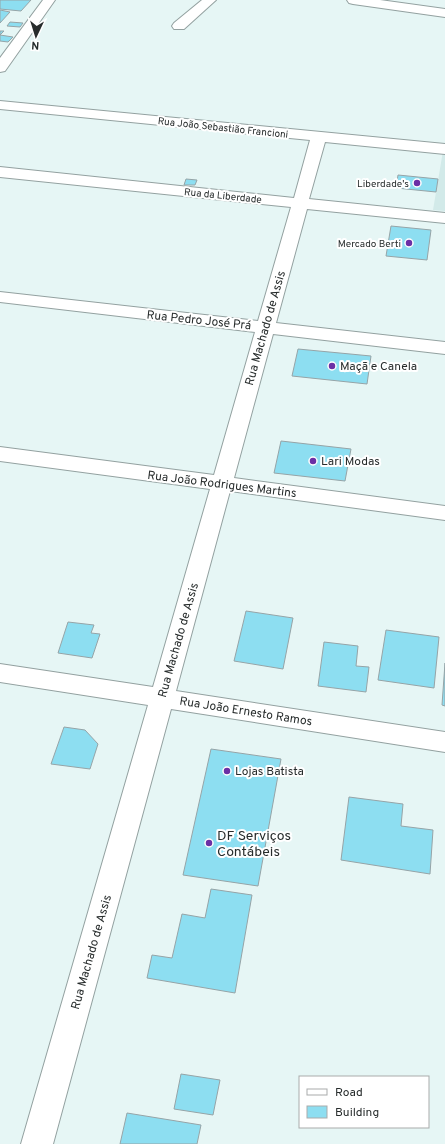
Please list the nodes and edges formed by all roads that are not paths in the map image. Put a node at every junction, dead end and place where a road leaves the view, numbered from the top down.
1 (49, 0) edge
2 (210, 0) edge
3 (353, 0) edge
4 (445, 14) edge
5 (179, 26) dead end
6 (0, 68) edge
7 (0, 106) edge
8 (319, 136) junction
9 (445, 149) edge
10 (0, 172) edge
11 (300, 203) junction
12 (445, 218) edge
13 (0, 298) edge
14 (266, 328) junction
15 (445, 348) edge
16 (0, 454) edge
17 (222, 484) junction
18 (445, 513) edge
19 (0, 672) edge
20 (162, 698) junction
21 (445, 742) edge
22 (37, 1144) edge

1 - 6 street
2 - 5 street
3 - 4 street
7 - 8 street, Rua João Sebastião Francioni
8 - 9 street, Rua João Sebastião Francioni
8 - 11 street, Rua Machado de Assis
10 - 11 street, Rua da Liberdade
11 - 12 street, Rua da Liberdade
11 - 14 street, Rua Machado de Assis
13 - 14 street, Rua Pedro José Prá
14 - 15 street, Rua Pedro José Prá
14 - 17 street, Rua Machado de Assis
16 - 17 street, Rua João Rodrigues Martins
17 - 18 street, Rua João Rodrigues Martins
17 - 20 street, Rua Machado de Assis
19 - 20 street, Rua João Ernesto Ramos
20 - 21 street, Rua João Ernesto Ramos
20 - 22 street, Rua Machado de Assis

